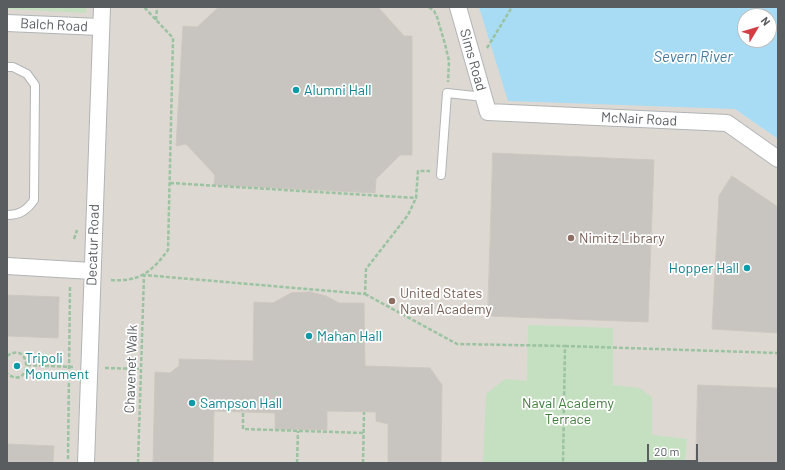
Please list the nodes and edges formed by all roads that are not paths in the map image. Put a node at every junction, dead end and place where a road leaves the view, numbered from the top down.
1 (102, 7) edge
2 (458, 7) edge
3 (7, 23) edge
4 (100, 27) junction
5 (7, 68) edge
6 (484, 97) junction
7 (488, 112) joint
8 (778, 159) edge
9 (441, 174) road end
10 (7, 214) edge
11 (7, 266) edge
12 (92, 271) junction
13 (86, 463) edge

1 - 4 street, Decatur Road
2 - 6 street, Sims Road
3 - 4 street, Balch Road
4 - 12 street, Decatur Road
5 - 10 lane
6 - 7 street, Sims Road
6 - 9 lane
7 - 8 street, McNair Road
11 - 12 street
12 - 13 street, Decatur Road

